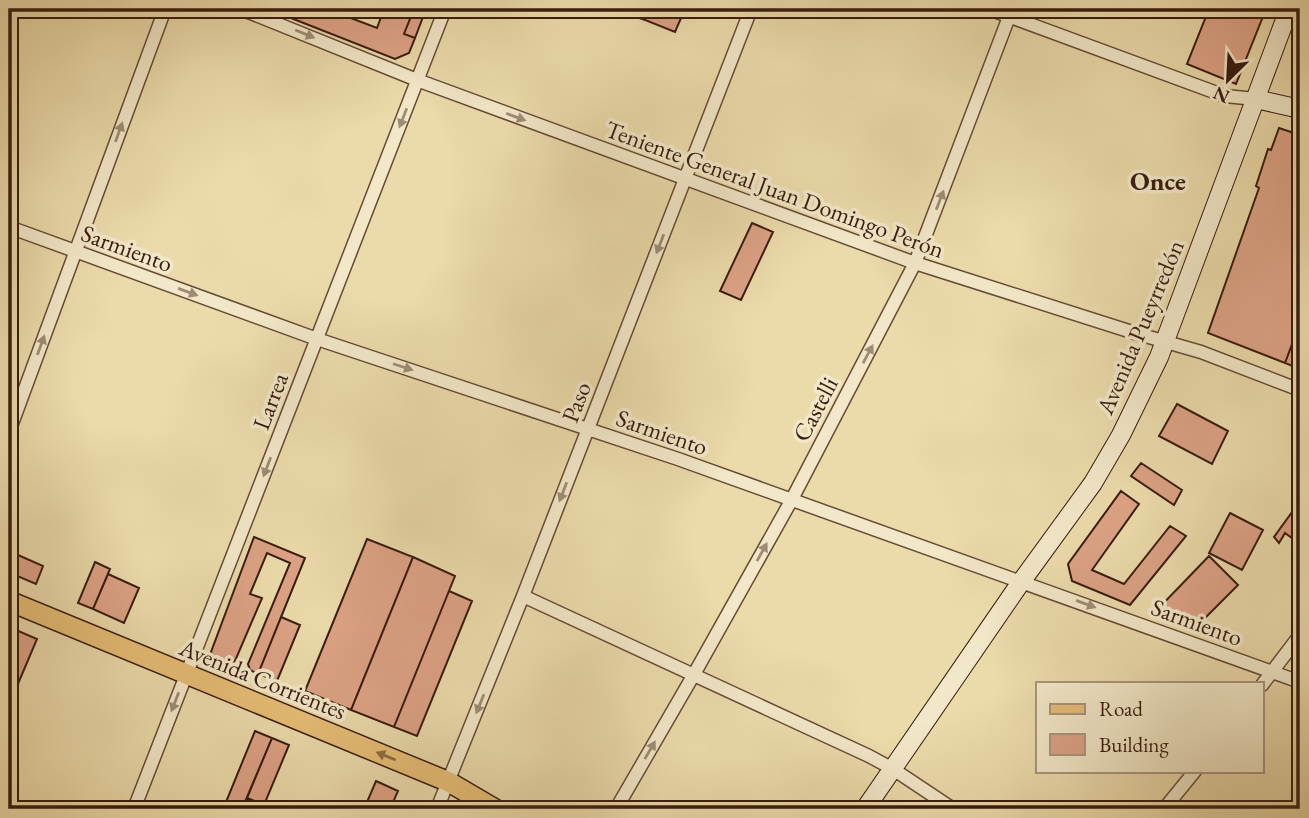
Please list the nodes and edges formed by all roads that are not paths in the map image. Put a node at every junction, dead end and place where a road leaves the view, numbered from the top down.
1 (165, 9) edge
2 (241, 9) edge
3 (445, 9) edge
4 (751, 9) edge
5 (989, 9) edge
6 (1289, 9) edge
7 (1011, 13) edge
8 (417, 80) junction
9 (1256, 99) junction
10 (1300, 109) edge
11 (685, 180) junction
12 (9, 227) edge
13 (76, 251) junction
14 (915, 263) junction
15 (317, 339) junction
16 (1165, 342) junction
17 (1300, 390) edge
18 (588, 429) junction
19 (9, 432) edge
20 (791, 501) junction
21 (1021, 582) junction
22 (523, 596) junction
23 (9, 601) edge
24 (1300, 635) edge
25 (1272, 671) junction
26 (186, 675) junction
27 (693, 676) junction
28 (1264, 682) edge
29 (1300, 682) edge
30 (893, 769) junction
31 (1194, 772) edge
32 (449, 782) junction
33 (134, 809) edge
34 (437, 809) edge
35 (495, 809) edge
36 (615, 809) edge
37 (865, 809) edge
38 (953, 809) edge
39 (1164, 809) edge

13 -> 1 street
2 -> 8 street, Teniente General Juan Domingo Perón
3 - 8 street, Larrea
4 - 11 street, Paso
5 - 7 street
6 - 9 main road, Avenida Pueyrredón
7 - 9 street
14 -> 7 street, Castelli
8 -> 11 street, Teniente General Juan Domingo Perón
8 -> 15 street, Larrea
9 - 10 main road
9 - 16 main road, Avenida Pueyrredón
11 - 14 street, Teniente General Juan Domingo Perón
11 -> 18 street, Paso
12 - 13 street, Sarmiento
13 -> 15 street, Sarmiento
19 -> 13 street
14 - 16 street, Teniente General Juan Domingo Perón
20 -> 14 street, Castelli
15 -> 18 street, Sarmiento
15 -> 26 street, Larrea
16 - 17 street, Teniente General Juan Domingo Perón
16 - 21 main road, Avenida Pueyrredón
18 - 20 street, Sarmiento
18 -> 22 street, Paso
20 - 21 street, Sarmiento
27 -> 20 street, Castelli
21 -> 25 street, Sarmiento
21 - 30 main road, Avenida Pueyrredón
22 - 27 street
22 -> 32 street, Paso
23 - 26 main road, Avenida Corrientes
24 - 25 street
25 - 28 street
25 - 29 street, Sarmiento
32 -> 26 main road, Avenida Corrientes
26 -> 33 street, Larrea
27 - 30 street
36 -> 27 street, Castelli
30 - 37 main road, Avenida Pueyrredón
30 - 38 street
31 - 39 street
32 - 34 street, Paso
32 - 35 main road, Avenida Corrientes

